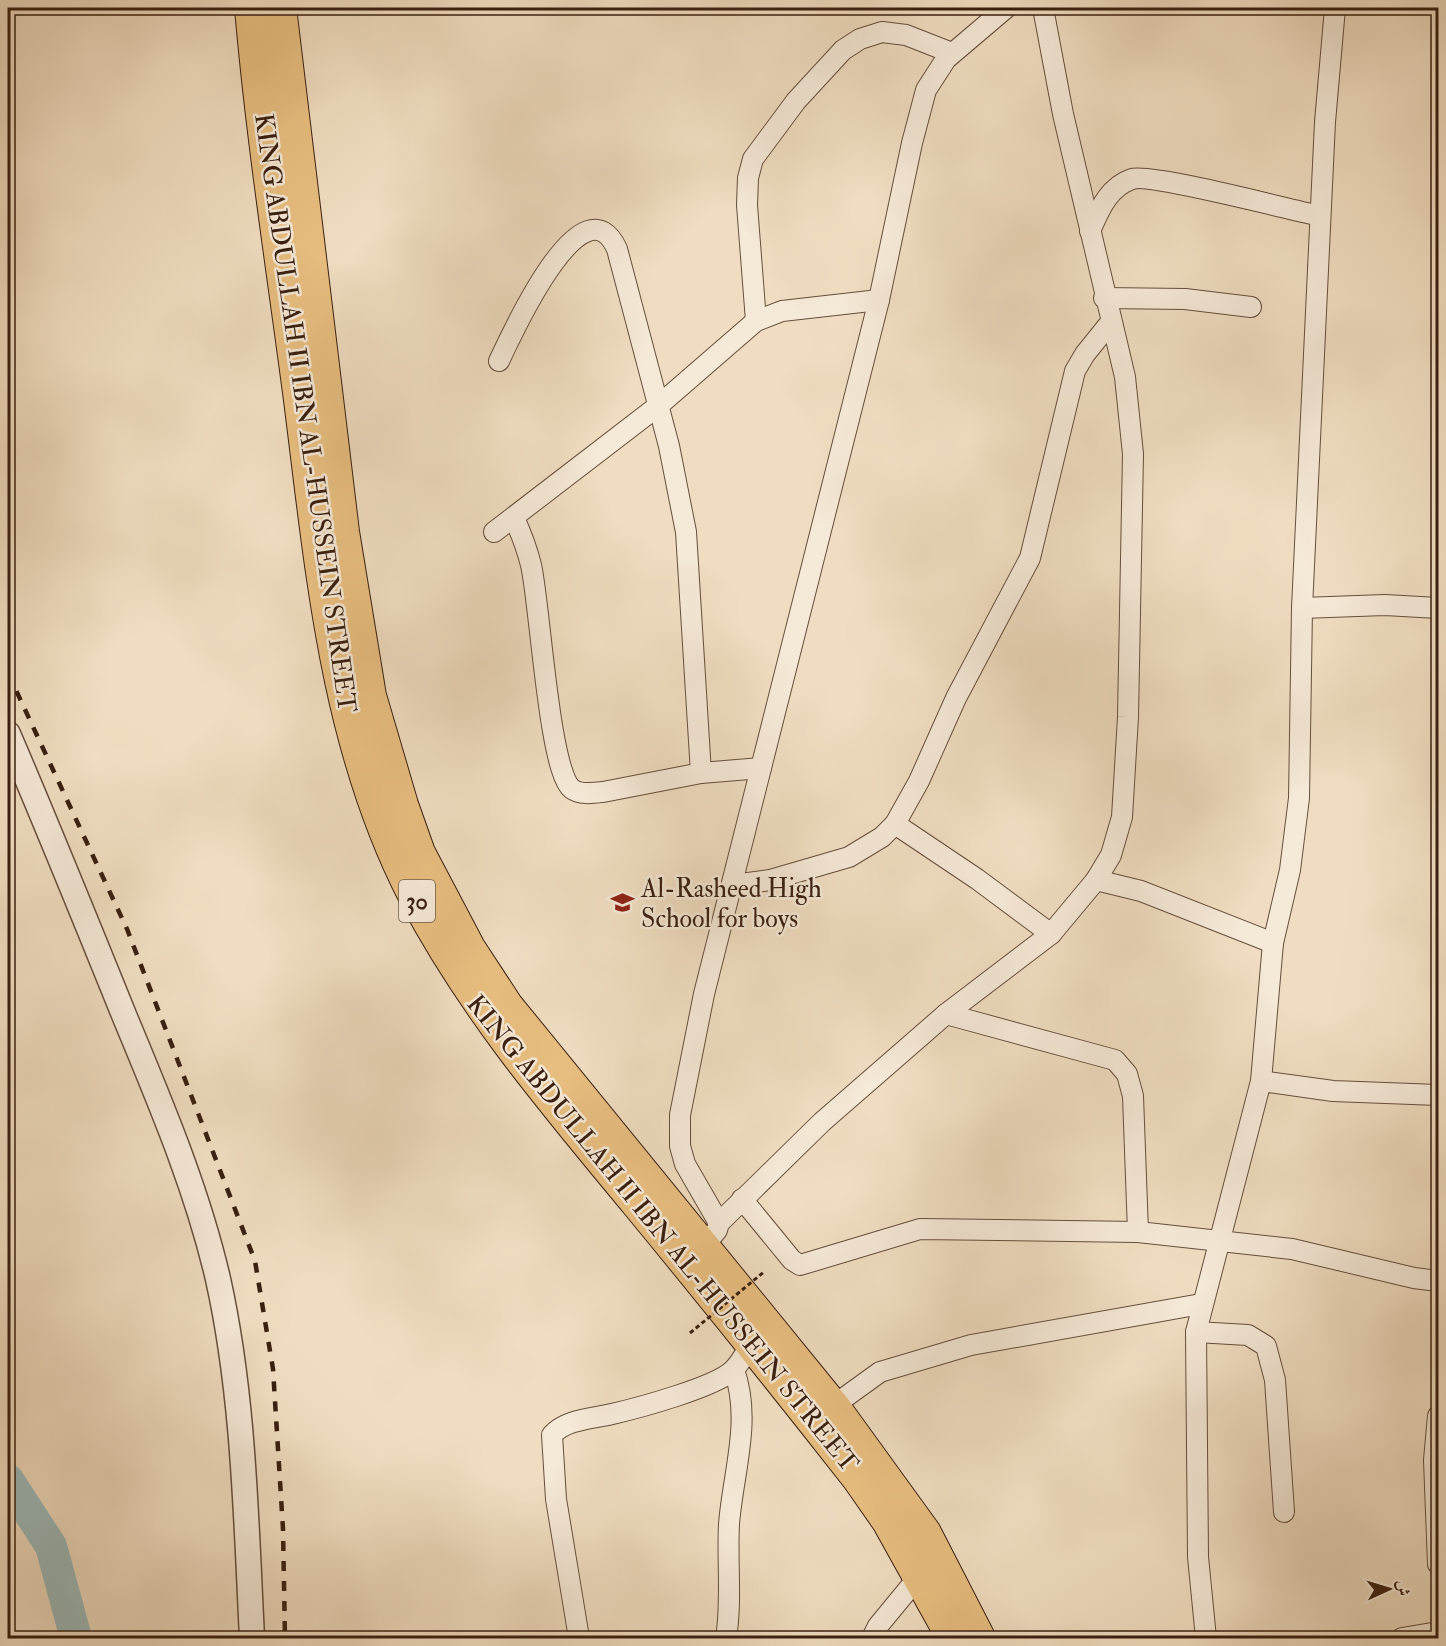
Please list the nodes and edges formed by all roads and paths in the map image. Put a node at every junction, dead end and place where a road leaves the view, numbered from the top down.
1 (1006, 8) edge
2 (1043, 8) edge
3 (1335, 8) edge
4 (266, 15) edge
5 (952, 53) junction
6 (1320, 216) junction
7 (1090, 231) junction
8 (1104, 298) junction
9 (879, 300) junction
10 (1251, 307) dead end
11 (756, 321) junction
12 (1110, 323) junction
13 (499, 361) dead end
14 (658, 406) junction
15 (514, 518) junction
16 (494, 532) dead end
17 (331, 534) junction
18 (1302, 608) junction
19 (1438, 608) edge
20 (8, 734) edge
21 (761, 768) junction
22 (701, 773) junction
23 (895, 824) junction
24 (1096, 880) junction
25 (733, 885) junction
26 (1051, 934) junction
27 (1273, 943) junction
28 (946, 1014) junction
29 (1261, 1081) junction
30 (1438, 1095) edge
31 (742, 1200) junction
32 (1138, 1232) junction
33 (711, 1235) junction
34 (1221, 1243) junction
35 (765, 1271) dead end
36 (1438, 1281) edge
37 (1201, 1304) junction
38 (1196, 1332) junction
39 (690, 1333) dead end
40 (752, 1344) junction
41 (734, 1370) junction
42 (833, 1406) junction
43 (1438, 1416) edge
44 (1284, 1512) dead end
45 (1438, 1564) edge
46 (920, 1575) junction
47 (1438, 1632) edge
48 (252, 1638) edge
49 (579, 1638) edge
50 (726, 1638) edge
51 (872, 1638) edge
52 (953, 1638) edge
53 (979, 1638) edge
54 (1206, 1638) edge
55 (1402, 1638) edge

1 - 5 street
2 - 7 street
3 - 6 street
4 - 17 main road, KING ABDULLAH II IBN AL-HUSSEIN STREET / 30
5 - 9 street
5 - 11 street
6 - 7 street
6 - 18 street
7 - 8 street
8 - 10 street
8 - 12 street
9 - 11 street
9 - 21 street
11 - 14 street
12 - 23 street
12 - 24 street
13 - 14 street
14 - 15 street
14 - 22 street
15 - 16 street
15 - 22 street
17 - 33 main road, KING ABDULLAH II IBN AL-HUSSEIN STREET / 30
17 - 40 main road, KING ABDULLAH II IBN AL-HUSSEIN STREET / 30
18 - 19 street
18 - 27 street
20 - 48 street
21 - 22 street
21 - 25 street
23 - 25 street
23 - 26 street
24 - 26 street
24 - 27 street
25 - 33 street
26 - 28 street
27 - 29 street
28 - 31 street
28 - 32 street
29 - 30 street
29 - 34 street
31 - 32 street
31 - 33 street
32 - 34 street
33 - 42 main road, KING ABDULLAH II IBN AL-HUSSEIN STREET / 30
34 - 36 street
34 - 37 street
35 - 39 path, bridge
37 - 38 street
37 - 42 street
38 - 44 street
38 - 54 street
40 - 41 street
40 - 46 main road, KING ABDULLAH II IBN AL-HUSSEIN STREET / 30
41 - 49 street
41 - 50 street
42 - 53 main road, KING ABDULLAH II IBN AL-HUSSEIN STREET / 30
43 - 45 street
46 - 51 street
46 - 52 main road, KING ABDULLAH II IBN AL-HUSSEIN STREET / 30
47 - 55 street

